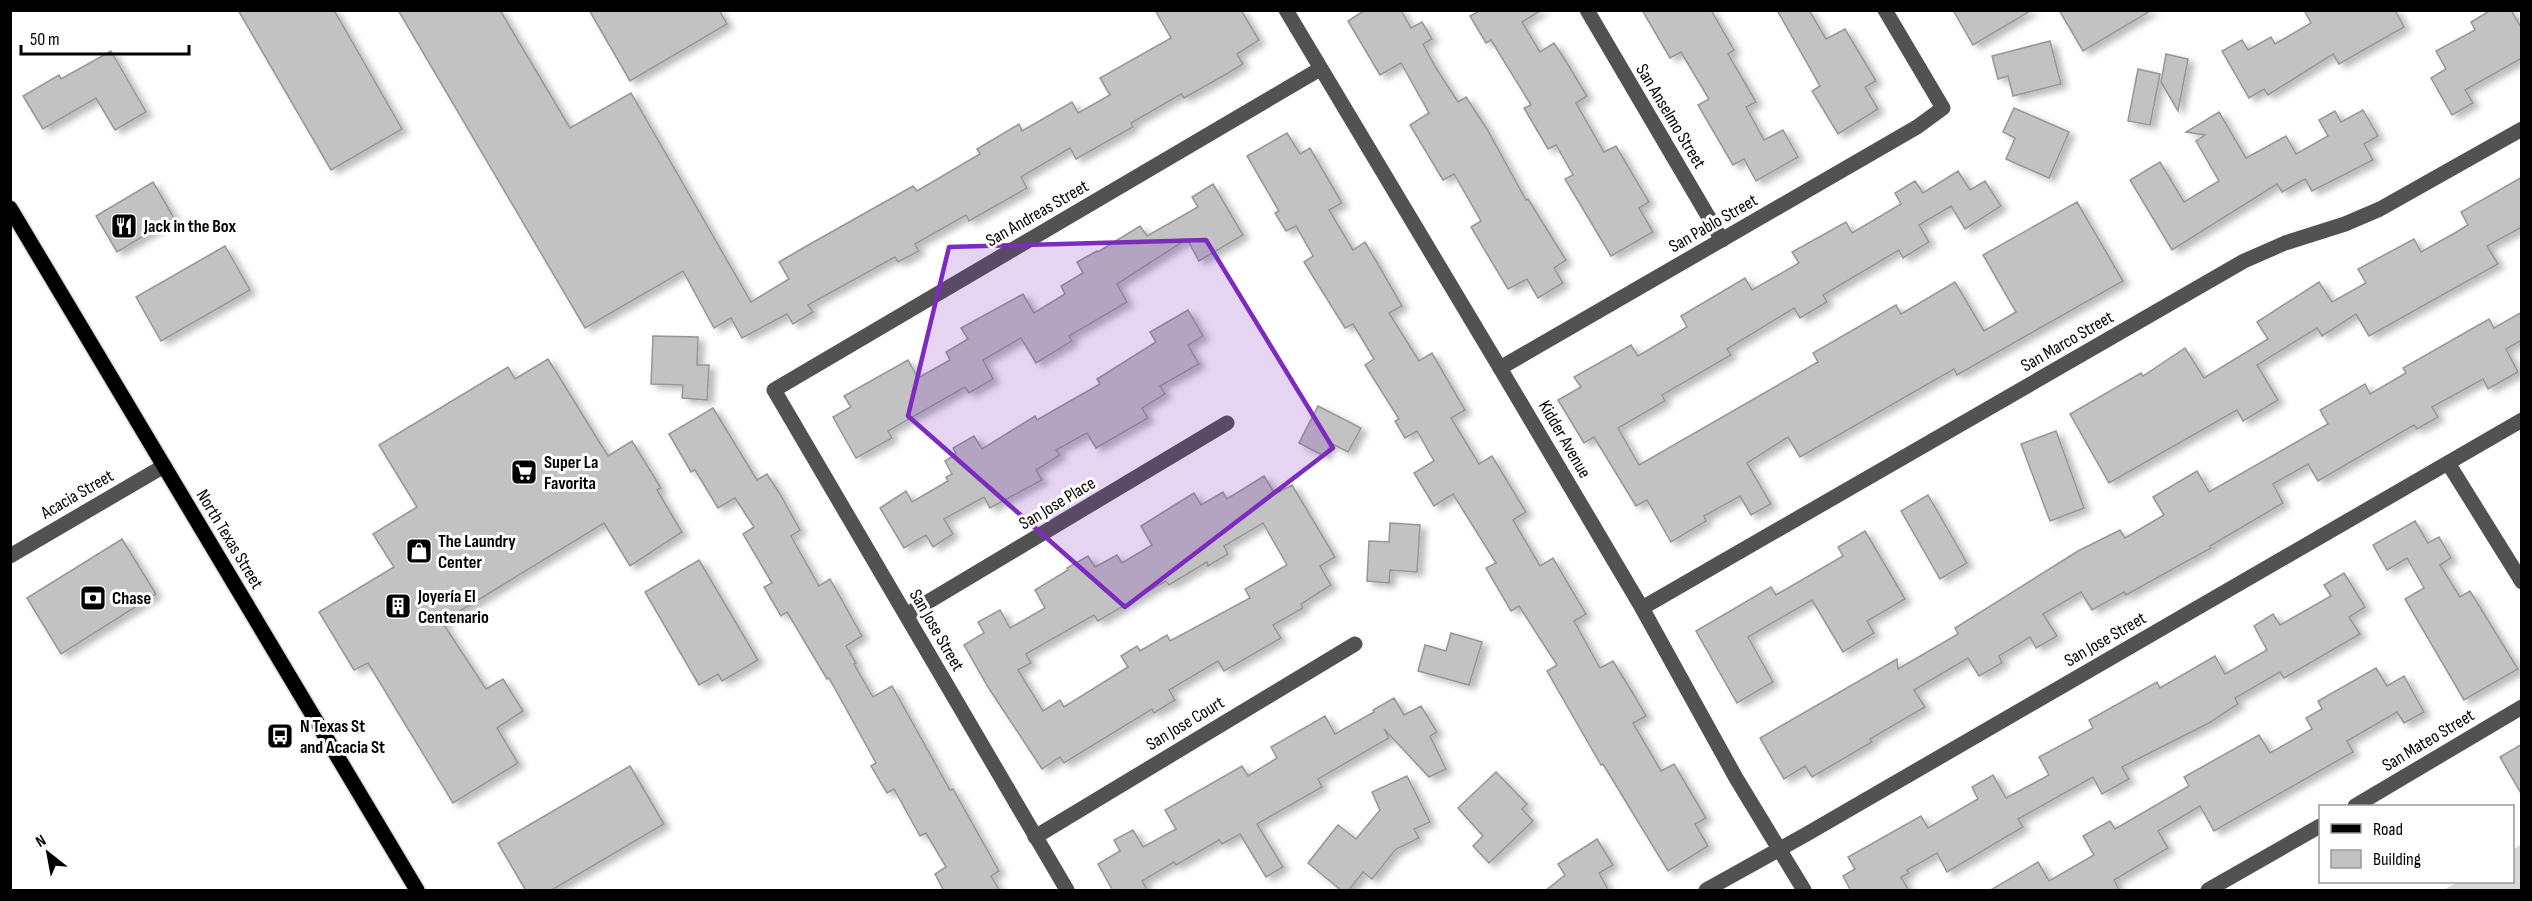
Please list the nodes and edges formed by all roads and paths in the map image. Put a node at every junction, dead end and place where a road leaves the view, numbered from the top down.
1 (1286, 10) edge
2 (1587, 10) edge
3 (1886, 10) edge
4 (1320, 69) junction
5 (2522, 129) edge
6 (10, 208) edge
7 (1722, 240) junction
8 (1500, 368) junction
9 (774, 390) joint
10 (2522, 420) edge
11 (1227, 423) dead end
12 (2448, 463) junction
13 (164, 466) junction
14 (14, 554) edge
15 (2522, 582) edge
16 (1642, 608) junction
17 (906, 615) junction
18 (1355, 644) dead end
19 (2522, 707) edge
20 (2358, 805) edge
21 (2319, 827) edge
22 (1035, 837) junction
23 (1780, 850) junction
24 (417, 891) edge
25 (1067, 891) edge
26 (1706, 891) edge
27 (1804, 891) edge
28 (2208, 891) edge

1 - 4 street, Kidder Avenue
2 - 7 street, San Anselmo Street
3 - 7 street, San Pablo Street
4 - 8 street, Kidder Avenue
4 - 9 street, San Andreas Street
5 - 16 street, San Marco Street
6 - 13 main road, North Texas Street
7 - 8 street, San Pablo Street
8 - 16 street, Kidder Avenue
9 - 17 street, San Jose Street
10 - 12 street, San Jose Street
11 - 17 street, San Jose Place
12 - 15 street
12 - 23 street, San Jose Street
13 - 14 street, Acacia Street
13 - 24 main road, North Texas Street
16 - 23 street, Kidder Avenue
17 - 22 street, San Jose Street
18 - 22 street, San Jose Court
19 - 20 street, San Mateo Street
21 - 28 street
22 - 25 street, San Jose Street
23 - 26 street, San Jose Street
23 - 27 street, Kidder Avenue

